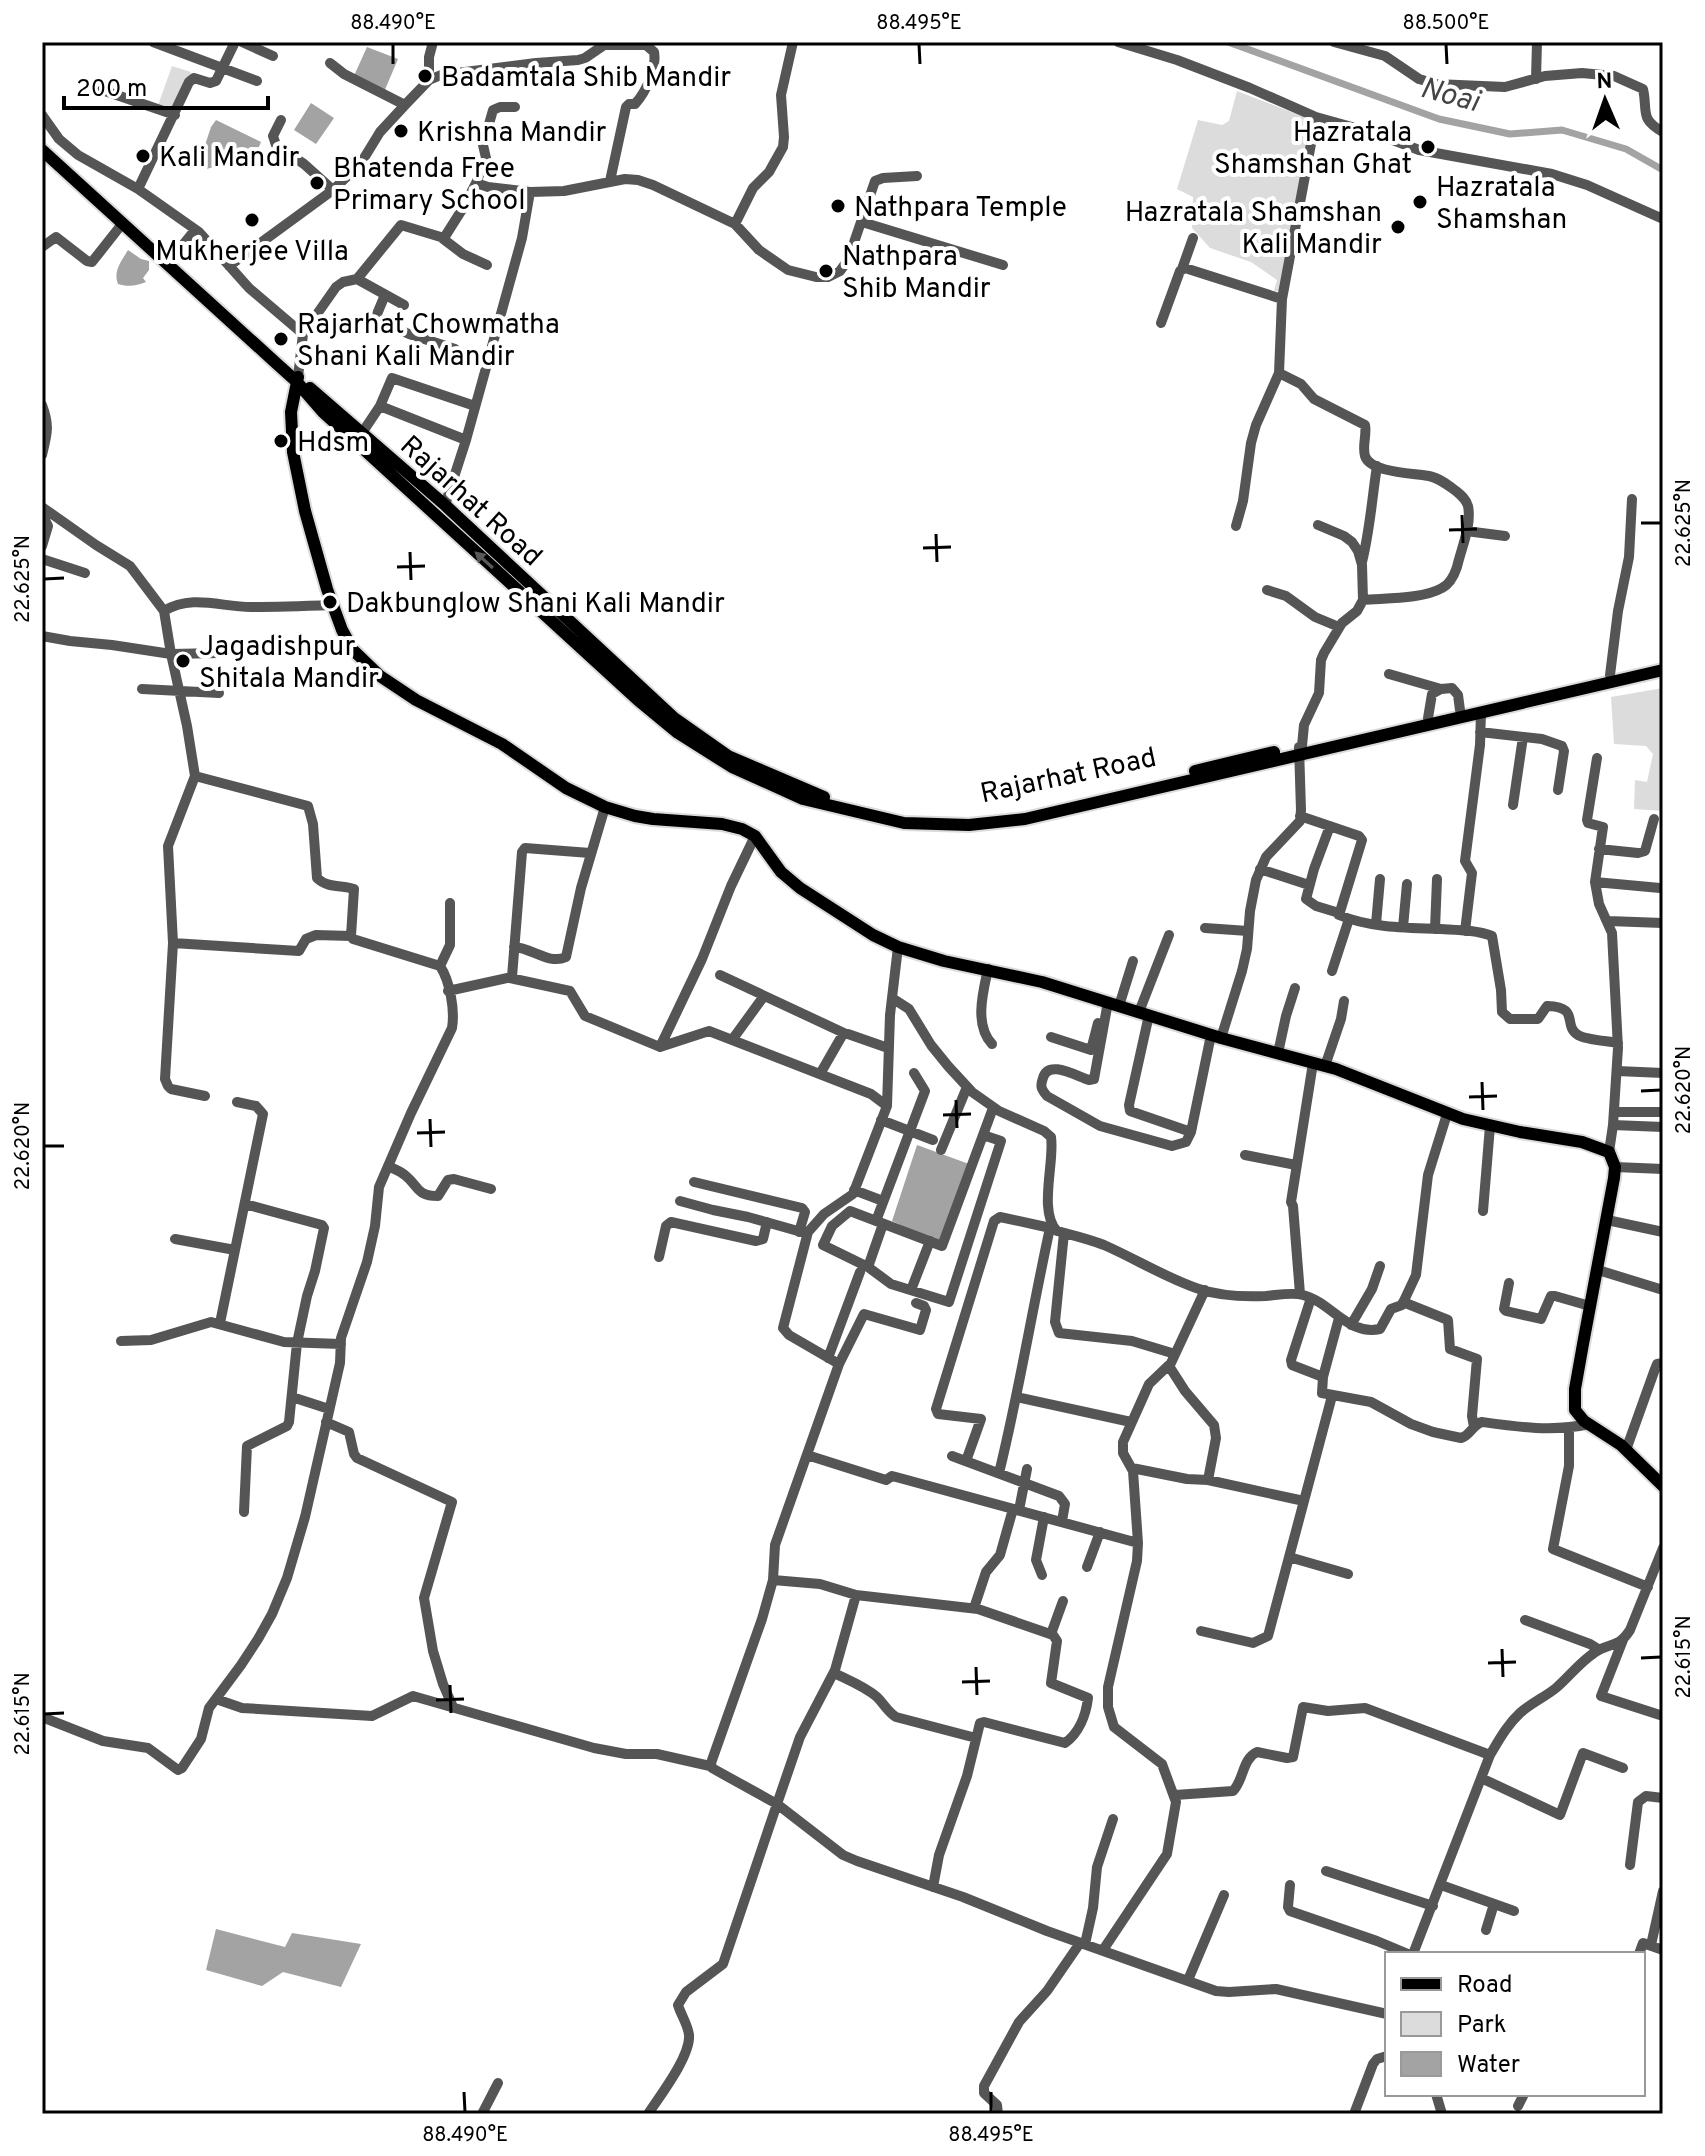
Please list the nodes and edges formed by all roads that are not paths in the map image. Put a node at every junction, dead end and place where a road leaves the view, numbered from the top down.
1 (153, 42) edge
2 (235, 42) edge
3 (242, 42) edge
4 (433, 42) edge
5 (793, 42) edge
6 (1118, 42) edge
7 (1334, 42) edge
8 (1537, 42) edge
9 (646, 43) edge
10 (1349, 44) edge
11 (273, 56) dead end
12 (330, 63) dead end
13 (223, 69) junction
14 (1536, 79) junction
15 (429, 80) junction
16 (257, 81) dead end
17 (102, 90) dead end
18 (405, 105) junction
19 (515, 107) dead end
20 (42, 115) edge
21 (175, 115) junction
22 (1316, 117) junction
23 (281, 120) dead end
24 (1663, 132) edge
25 (42, 143) edge
26 (42, 150) edge
27 (917, 176) dead end
28 (610, 181) junction
29 (476, 183) junction
30 (138, 189) junction
31 (333, 190) junction
32 (530, 192) junction
33 (1663, 219) edge
34 (862, 222) junction
35 (122, 224) junction
36 (735, 224) junction
37 (195, 230) junction
38 (442, 238) junction
39 (1193, 238) dead end
40 (42, 247) edge
41 (170, 261) junction
42 (487, 265) dead end
43 (1003, 265) dead end
44 (229, 266) junction
45 (1182, 269) junction
46 (357, 279) junction
47 (385, 295) junction
48 (1282, 299) junction
49 (404, 305) dead end
50 (1161, 323) dead end
51 (303, 334) junction
52 (455, 349) dead end
53 (1279, 373) junction
54 (297, 379) junction
55 (42, 405) edge
56 (380, 406) junction
57 (475, 406) junction
58 (359, 437) junction
59 (466, 440) junction
60 (42, 455) edge
61 (1377, 466) junction
62 (1632, 499) dead end
63 (445, 505) junction
64 (42, 507) edge
65 (42, 514) edge
66 (1318, 525) dead end
67 (1236, 526) dead end
68 (1466, 531) junction
69 (1505, 536) dead end
70 (42, 546) edge
71 (42, 559) edge
72 (1362, 565) junction
73 (85, 573) dead end
74 (1267, 590) dead end
75 (1363, 600) junction
76 (333, 605) junction
77 (164, 611) junction
78 (1339, 627) junction
79 (42, 636) edge
80 (220, 653) dead end
81 (171, 654) junction
82 (1663, 662) edge
83 (1663, 670) edge
84 (1389, 674) dead end
85 (1610, 675) junction
86 (142, 689) dead end
87 (1441, 689) junction
88 (180, 691) junction
89 (219, 693) dead end
90 (1460, 710) junction
91 (1481, 712) junction
92 (1428, 718) junction
93 (1480, 732) junction
94 (1523, 737) junction
95 (1300, 749) junction
96 (1597, 758) dead end
97 (195, 776) junction
98 (1558, 790) dead end
99 (1513, 805) dead end
100 (605, 807) junction
101 (1300, 816) junction
102 (1654, 819) dead end
103 (1330, 826) junction
104 (755, 836) junction
105 (1599, 849) junction
106 (590, 853) junction
107 (1260, 869) junction
108 (1380, 879) dead end
109 (1437, 879) dead end
110 (1595, 882) junction
111 (1407, 884) dead end
112 (1309, 885) junction
113 (1660, 888) dead end
114 (450, 903) dead end
115 (1339, 913) junction
116 (1349, 919) junction
117 (1608, 921) junction
118 (1663, 923) edge
119 (1376, 924) junction
120 (1403, 927) junction
121 (1205, 928) dead end
122 (1435, 929) junction
123 (1248, 931) junction
124 (1465, 931) junction
125 (1169, 935) dead end
126 (351, 936) junction
127 (173, 943) junction
128 (514, 947) junction
129 (898, 947) junction
130 (1133, 961) dead end
131 (440, 966) junction
132 (988, 969) junction
133 (1332, 971) dead end
134 (720, 975) dead end
135 (510, 978) junction
136 (1295, 988) dead end
137 (448, 991) junction
138 (764, 996) junction
139 (892, 998) junction
140 (1344, 1001) dead end
141 (1110, 1003) junction
142 (1144, 1014) junction
143 (846, 1034) junction
144 (1216, 1036) junction
145 (1051, 1037) dead end
146 (732, 1040) junction
147 (1618, 1043) junction
148 (992, 1044) dead end
149 (660, 1047) junction
150 (888, 1048) junction
151 (1278, 1053) junction
152 (1319, 1064) junction
153 (1617, 1071) junction
154 (914, 1073) dead end
155 (1663, 1073) edge
156 (820, 1074) junction
157 (967, 1087) junction
158 (205, 1096) dead end
159 (237, 1102) dead end
160 (887, 1106) junction
161 (993, 1108) junction
162 (1614, 1112) junction
163 (1663, 1112) edge
164 (1447, 1114) junction
165 (881, 1120) junction
166 (1613, 1125) junction
167 (1490, 1126) junction
168 (1663, 1127) edge
169 (910, 1131) junction
170 (1191, 1132) junction
171 (983, 1135) junction
172 (933, 1140) dead end
173 (941, 1150) dead end
174 (1609, 1152) junction
175 (1245, 1155) dead end
176 (1296, 1165) junction
177 (388, 1166) junction
178 (1615, 1167) junction
179 (1663, 1169) edge
180 (694, 1182) dead end
181 (491, 1189) dead end
182 (854, 1190) junction
183 (680, 1201) dead end
184 (883, 1201) junction
185 (245, 1204) junction
186 (1483, 1211) dead end
187 (1607, 1220) junction
188 (767, 1222) junction
189 (880, 1222) junction
190 (1056, 1230) junction
191 (1663, 1232) edge
192 (803, 1233) junction
193 (175, 1239) dead end
194 (930, 1241) junction
195 (235, 1250) junction
196 (659, 1257) dead end
197 (1380, 1266) dead end
198 (864, 1270) junction
199 (1598, 1270) junction
200 (1509, 1283) dead end
201 (911, 1290) junction
202 (1205, 1290) junction
203 (1663, 1290) edge
204 (1300, 1294) junction
205 (1311, 1298) junction
206 (1403, 1302) junction
207 (916, 1303) dead end
208 (1590, 1306) junction
209 (1339, 1318) junction
210 (220, 1323) junction
211 (1351, 1325) junction
212 (121, 1341) dead end
213 (297, 1343) junction
214 (341, 1344) junction
215 (1175, 1354) junction
216 (828, 1358) junction
217 (1663, 1363) edge
218 (839, 1364) junction
219 (1169, 1366) junction
220 (1323, 1377) junction
221 (1332, 1396) junction
222 (292, 1397) junction
223 (1016, 1397) junction
224 (329, 1409) junction
225 (326, 1422) junction
226 (1131, 1422) junction
227 (1589, 1424) junction
228 (1474, 1427) junction
229 (1569, 1428) junction
230 (1626, 1450) junction
231 (807, 1455) junction
232 (952, 1456) dead end
233 (966, 1461) junction
234 (1132, 1468) junction
235 (1027, 1469) dead end
236 (999, 1473) junction
237 (1208, 1480) junction
238 (1024, 1483) junction
239 (1663, 1486) edge
240 (1304, 1501) junction
241 (1016, 1509) junction
242 (244, 1512) dead end
243 (1044, 1517) junction
244 (1062, 1521) junction
245 (1100, 1532) junction
246 (1138, 1543) junction
247 (1663, 1548) edge
248 (1289, 1557) junction
249 (1087, 1567) dead end
250 (1348, 1574) dead end
251 (1042, 1575) dead end
252 (773, 1580) junction
253 (1648, 1587) junction
254 (856, 1595) junction
255 (1063, 1601) dead end
256 (974, 1608) junction
257 (1525, 1620) dead end
258 (1201, 1631) dead end
259 (1051, 1634) junction
260 (1624, 1640) junction
261 (1598, 1649) junction
262 (834, 1673) junction
263 (216, 1699) junction
264 (1088, 1700) junction
265 (1108, 1703) junction
266 (453, 1707) junction
267 (1663, 1716) edge
268 (42, 1717) edge
269 (976, 1738) junction
270 (1490, 1755) junction
271 (710, 1766) junction
272 (1623, 1768) dead end
273 (1481, 1778) junction
274 (1175, 1795) junction
275 (1663, 1798) edge
276 (777, 1804) junction
277 (1113, 1819) dead end
278 (1630, 1865) dead end
279 (1326, 1871) dead end
280 (1290, 1885) dead end
281 (1441, 1885) junction
282 (933, 1887) junction
283 (1663, 1891) edge
284 (1224, 1895) dead end
285 (1494, 1904) junction
286 (1433, 1906) junction
287 (1514, 1911) dead end
288 (1486, 1930) dead end
289 (1082, 1943) junction
290 (1651, 1945) junction
291 (1103, 1950) junction
292 (1663, 1950) edge
293 (1406, 1952) edge
294 (1412, 1952) edge
295 (1640, 1952) edge
296 (1188, 1980) junction
297 (1385, 2014) edge
298 (1385, 2057) edge
299 (498, 2083) dead end
300 (1523, 2096) edge
301 (1518, 2106) dead end
302 (482, 2114) edge
303 (648, 2114) edge
304 (998, 2114) edge
305 (1354, 2114) edge

1 - 13 street
2 - 13 street
3 - 11 street
4 - 15 street
5 - 36 street
6 - 22 street
7 - 10 street
8 - 14 street
9 - 15 street
9 - 28 street
10 - 14 street
12 - 18 street
13 - 16 street
13 - 21 street
14 - 24 street
15 - 18 street
17 - 21 street
18 - 31 street
19 - 29 street
20 - 30 street
21 - 30 street
22 - 33 street
22 - 48 street
23 - 31 street
25 - 41 main road
26 - 35 main road
27 - 34 street
28 - 32 street
28 - 36 street
29 - 32 street
29 - 38 street
30 - 37 street
31 - 44 street
32 - 57 street
34 - 36 street
34 - 43 street
35 - 40 street
35 - 54 main road
37 - 41 street
37 - 44 street
38 - 42 street
38 - 46 street
39 - 45 street
41 - 54 main road
44 - 51 street
45 - 48 street
45 - 50 street
46 - 47 street
46 - 51 street
47 - 49 street
47 - 52 street
48 - 53 street
51 - 54 street
53 - 61 street
53 - 67 street
54 - 58 main road
54 - 76 main road
55 - 60 street
56 - 57 street
56 - 58 street
56 - 59 street
57 - 59 street
58 - 63 main road, Rajarhat Road
95 -> 58 main road
59 - 63 street
61 - 68 street
61 - 72 street
62 - 85 street
63 - 95 main road, Rajarhat Road
64 - 77 street
65 - 70 street
66 - 72 street
68 - 69 street
68 - 75 street
71 - 73 street
72 - 75 street
74 - 78 street
75 - 78 street
76 - 77 street
76 - 100 main road
77 - 81 street
78 - 95 street
79 - 81 street
80 - 81 street
81 - 88 street
82 - 85 main road, Rajarhat Road
83 - 91 main road
84 - 87 street
85 - 90 main road, Rajarhat Road
86 - 88 street
87 - 90 street
87 - 92 street
88 - 89 street
88 - 97 street
90 - 92 main road, Rajarhat Road
91 - 93 street
91 - 95 main road
92 - 95 main road, Rajarhat Road
93 - 94 street
93 - 124 street
94 - 98 street
94 - 99 street
95 - 101 street
96 - 105 street
97 - 126 street
97 - 127 street
100 - 104 main road
100 - 106 street
101 - 103 street
101 - 107 street
102 - 105 street
103 - 112 street
103 - 115 street
104 - 129 main road
104 - 149 street
105 - 110 street
106 - 128 street
106 - 128 street
107 - 112 street
107 - 123 street
108 - 119 street
109 - 122 street
110 - 113 street
110 - 117 street
111 - 120 street
112 - 115 street
114 - 131 street
115 - 116 street
116 - 119 street
116 - 133 street
117 - 118 street
117 - 147 street
119 - 120 street
120 - 122 street
121 - 123 street
122 - 124 street
123 - 144 street
124 - 147 street
125 - 142 street
126 - 127 street
126 - 131 street
127 - 158 street
128 - 135 street
129 - 132 main road
129 - 139 street
130 - 141 street
131 - 137 street
132 - 141 main road
132 - 148 street
134 - 138 street
135 - 137 street
135 - 149 street
136 - 151 street
137 - 177 street
138 - 143 street
138 - 146 street
139 - 150 street
139 - 157 street
140 - 152 street
141 - 142 main road
141 - 145 street
141 - 170 street
142 - 144 main road
142 - 170 street
143 - 150 street
143 - 156 street
144 - 151 main road
144 - 170 street
146 - 149 street
146 - 156 street
147 - 153 street
150 - 160 street
151 - 152 main road
152 - 164 main road
152 - 176 street
153 - 155 street
153 - 162 street
154 - 169 street
156 - 160 street
157 - 161 street
157 - 173 street
159 - 185 street
160 - 165 street
161 - 171 street
161 - 190 street
162 - 163 street
162 - 166 street
164 - 167 main road
164 - 206 street
165 - 169 street
165 - 182 street
166 - 168 street
166 - 174 street
167 - 174 main road
167 - 186 street
169 - 172 street
169 - 184 street
171 - 194 street
171 - 201 street
174 - 178 main road
175 - 176 street
176 - 204 street
177 - 181 street
177 - 214 street
178 - 179 street
178 - 187 main road
180 - 192 street
182 - 184 street
182 - 192 street
183 - 188 street
184 - 189 street
185 - 195 street
185 - 213 street
187 - 191 street
187 - 199 main road
188 - 192 street
188 - 196 street
189 - 194 street
189 - 198 street
189 - 198 street
190 - 202 street
190 - 215 street
190 - 223 street
190 - 233 street
192 - 216 street
193 - 195 street
194 - 201 street
195 - 210 street
197 - 211 street
198 - 201 street
198 - 216 street
199 - 203 street
199 - 208 main road
200 - 208 street
202 - 204 street
202 - 215 street
204 - 205 street
205 - 209 street
205 - 220 street
206 - 211 street
206 - 228 street
207 - 218 street
208 - 227 main road
209 - 211 street
209 - 220 street
210 - 212 street
210 - 213 street
213 - 214 street
213 - 222 street
214 - 224 street
215 - 219 street
216 - 218 street
217 - 230 street
218 - 231 street
219 - 226 street
219 - 237 street
220 - 221 street
221 - 228 street
221 - 240 street
222 - 224 street
222 - 242 street
223 - 226 street
223 - 236 street
224 - 225 street
225 - 263 street
225 - 266 street
226 - 234 street
227 - 229 street
227 - 230 main road
228 - 229 street
229 - 253 street
230 - 239 main road
231 - 241 street
231 - 252 street
232 - 233 street
233 - 236 street
234 - 237 street
234 - 246 street
235 - 238 street
236 - 238 street
237 - 240 street
238 - 241 street
238 - 244 street
240 - 248 street
241 - 243 street
241 - 256 street
243 - 244 street
243 - 251 street
244 - 245 street
245 - 246 street
245 - 249 street
246 - 265 street
247 - 253 street
248 - 250 street
248 - 258 street
252 - 254 street
252 - 271 street
253 - 260 street
254 - 256 street
254 - 262 street
255 - 259 street
256 - 259 street
257 - 261 street
259 - 264 street
260 - 261 street
260 - 267 street
261 - 270 street
262 - 269 street
262 - 276 street
263 - 266 street
263 - 268 street
264 - 265 street
264 - 269 street
265 - 274 street
266 - 271 street
269 - 282 street
270 - 273 street
270 - 274 street
271 - 276 street
272 - 273 street
273 - 281 street
274 - 291 street
275 - 278 street
276 - 282 street
276 - 303 street
277 - 289 street
279 - 286 street
280 - 293 street
281 - 285 street
281 - 286 street
282 - 289 street
283 - 290 street
284 - 296 street
285 - 287 street
285 - 288 street
286 - 294 street
289 - 291 street
289 - 304 street
290 - 292 street
290 - 295 street
291 - 296 street
296 - 297 street
298 - 305 street
299 - 302 street
300 - 301 street

